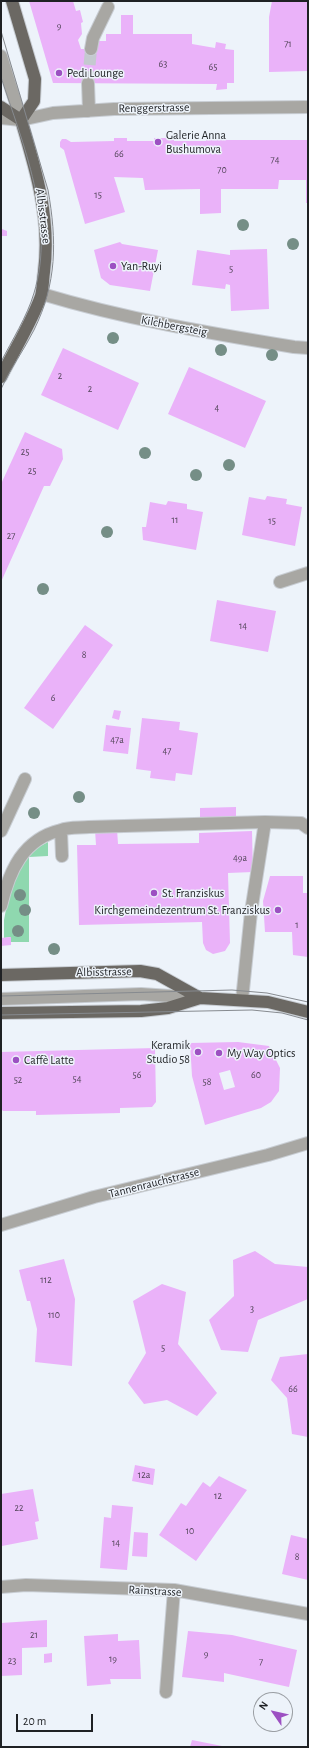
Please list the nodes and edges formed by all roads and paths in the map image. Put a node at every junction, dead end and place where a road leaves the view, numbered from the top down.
1 (12, 1) edge
2 (108, 7) dead end
3 (91, 50) tunnel mouth
4 (1, 56) edge
5 (88, 83) tunnel mouth
6 (1, 107) edge
7 (308, 107) edge
8 (89, 111) junction
9 (1, 118) edge
10 (22, 120) junction
11 (42, 294) junction
12 (308, 348) edge
13 (1, 377) edge
14 (308, 573) edge
15 (280, 582) dead end
16 (24, 779) dead end
17 (265, 822) junction
18 (308, 828) edge
19 (61, 830) junction
20 (1, 831) edge
21 (62, 856) dead end
22 (1, 906) edge
23 (1, 975) edge
24 (200, 998) junction
25 (1, 999) edge
26 (242, 1000) junction
27 (308, 1012) edge
28 (1, 1014) edge
29 (308, 1143) edge
30 (1, 1225) edge
31 (1, 1587) edge
32 (174, 1590) junction
33 (308, 1614) edge
34 (166, 1692) dead end

1 - 10 main road
2 - 3 street
4 - 10 street
5 - 8 street
6 - 10 main road
7 - 8 street, Renggerstrasse
8 - 10 street, Renggerstrasse
9 - 10 street, Renggerstrasse
10 - 11 main road, Albisstrasse
11 - 12 street, Kilchbergsteig
11 - 13 main road, Albisstrasse
14 - 15 street
16 - 20 street
17 - 18 street
17 - 19 street
17 - 26 street
19 - 21 street
19 - 22 street
23 - 24 main road, Albisstrasse
24 - 25 street, Albisstrasse
24 - 26 main road, Albisstrasse
24 - 28 main road, Albisstrasse
26 - 27 main road, Albisstrasse
29 - 30 street, Tannenrauchstrasse
31 - 32 street, Rainstrasse
32 - 33 street, Rainstrasse
32 - 34 street

